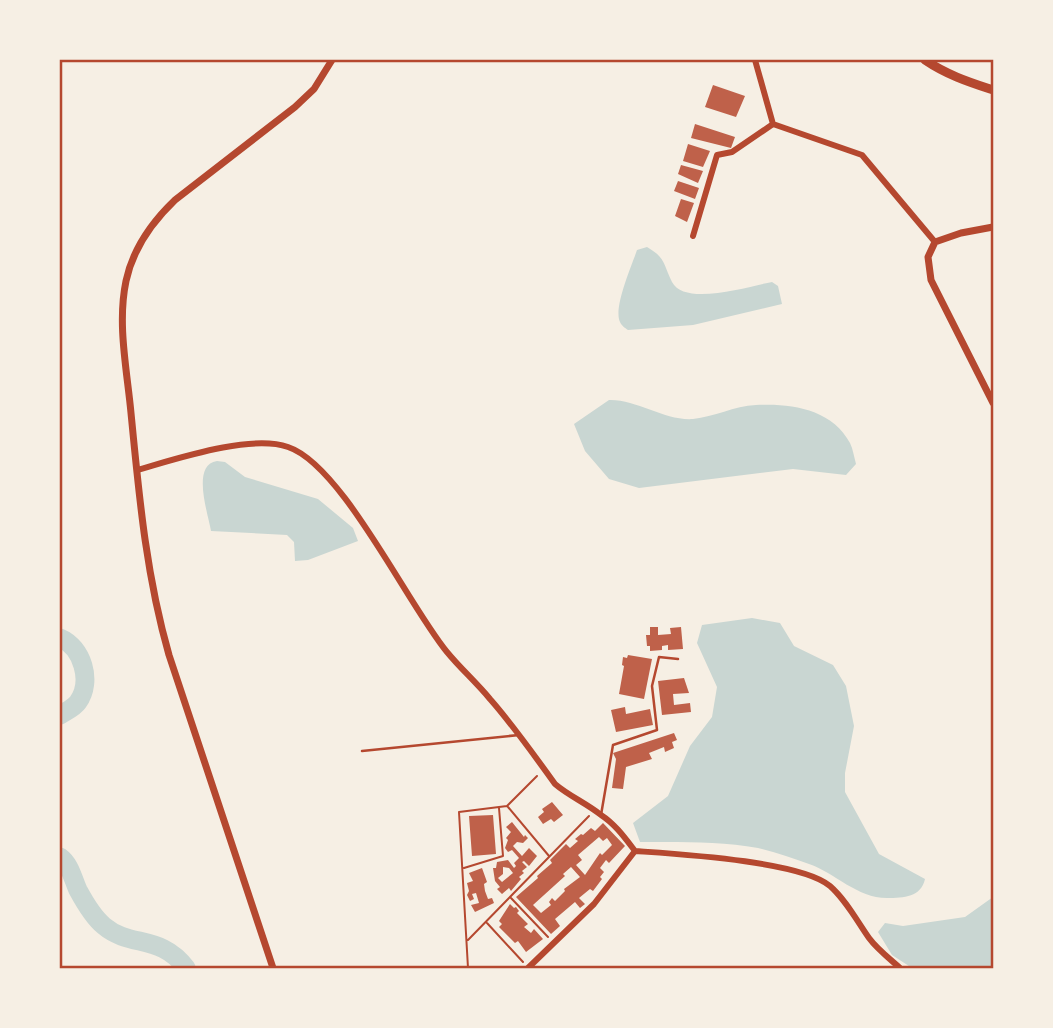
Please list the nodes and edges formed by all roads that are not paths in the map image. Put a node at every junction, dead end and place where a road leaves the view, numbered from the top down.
1 (332, 60) edge
2 (755, 60) edge
3 (925, 60) edge
4 (993, 90) edge
5 (773, 124) junction
6 (993, 227) edge
7 (693, 236) dead end
8 (935, 242) junction
9 (993, 403) edge
10 (137, 470) junction
11 (678, 659) dead end
12 (519, 735) junction
13 (362, 751) dead end
14 (598, 813) junction
15 (635, 850) junction
16 (272, 968) edge
17 (529, 968) edge
18 (900, 968) edge

1 - 10 street
2 - 5 street
3 - 4 main road
5 - 7 street
5 - 8 street
6 - 8 street
8 - 9 street
10 - 12 street
10 - 16 street
11 - 14 lane
12 - 13 lane
12 - 14 street
14 - 15 street
15 - 17 street
15 - 18 street

